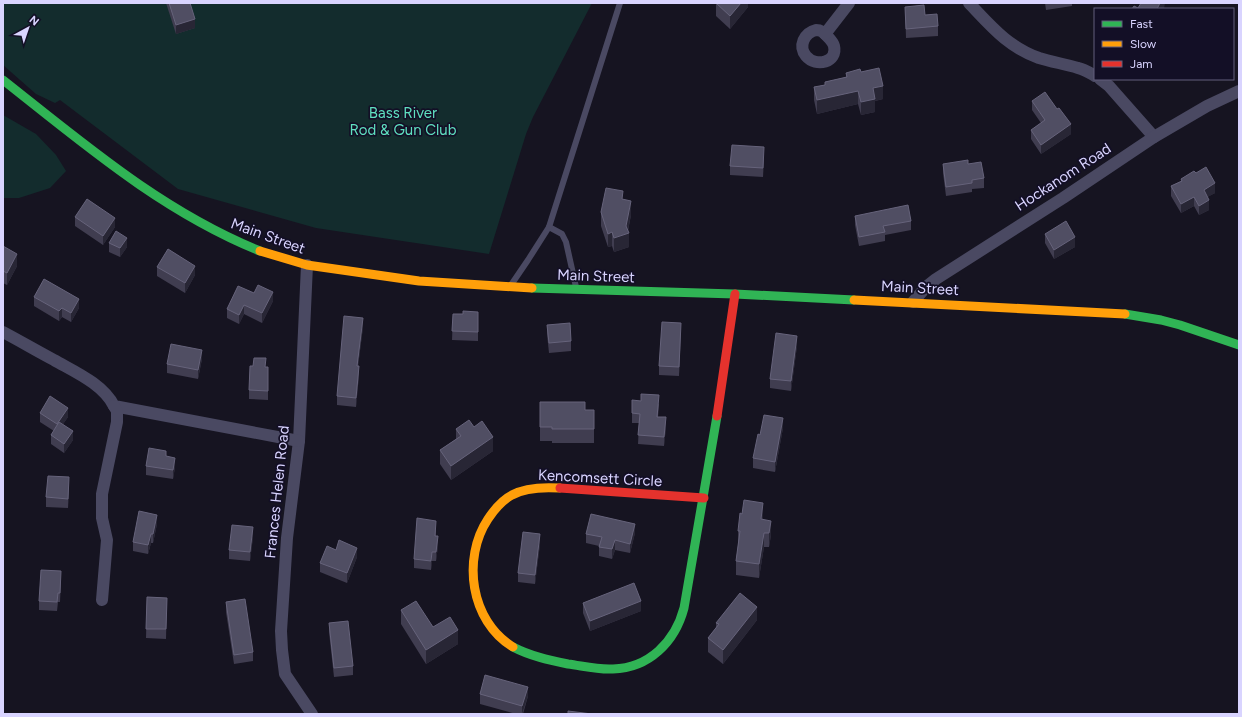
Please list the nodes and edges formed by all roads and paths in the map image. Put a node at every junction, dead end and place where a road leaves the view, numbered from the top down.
1 (620, 3) edge
2 (849, 3) edge
3 (970, 3) edge
4 (825, 34) dead end
5 (1094, 75) edge
6 (3, 80) edge
7 (1101, 80) edge
8 (1239, 91) edge
9 (1154, 137) junction
10 (549, 227) junction
11 (307, 264) junction
12 (510, 287) junction
13 (577, 290) junction
14 (735, 294) junction
15 (913, 302) junction
16 (3, 332) edge
17 (1239, 345) edge
18 (114, 406) junction
19 (299, 441) junction
20 (704, 498) junction
21 (102, 600) dead end
22 (312, 714) edge

1 - 10 lane
2 - 4 street
3 - 5 street
6 - 11 main road, Main Street
7 - 9 street
8 - 9 street, Hockanom Road
9 - 15 street, Hockanom Road
10 - 12 lane
10 - 13 lane
11 - 12 main road, Main Street
11 - 19 street, Frances Helen Road
12 - 13 main road, Main Street
13 - 14 main road, Main Street
14 - 15 main road, Main Street
14 - 20 main road, Kencomsett Circle
15 - 17 main road, Main Street
16 - 18 street
18 - 19 street
18 - 21 street
19 - 22 street, Frances Helen Road
20 - 20 main road, Kencomsett Circle

